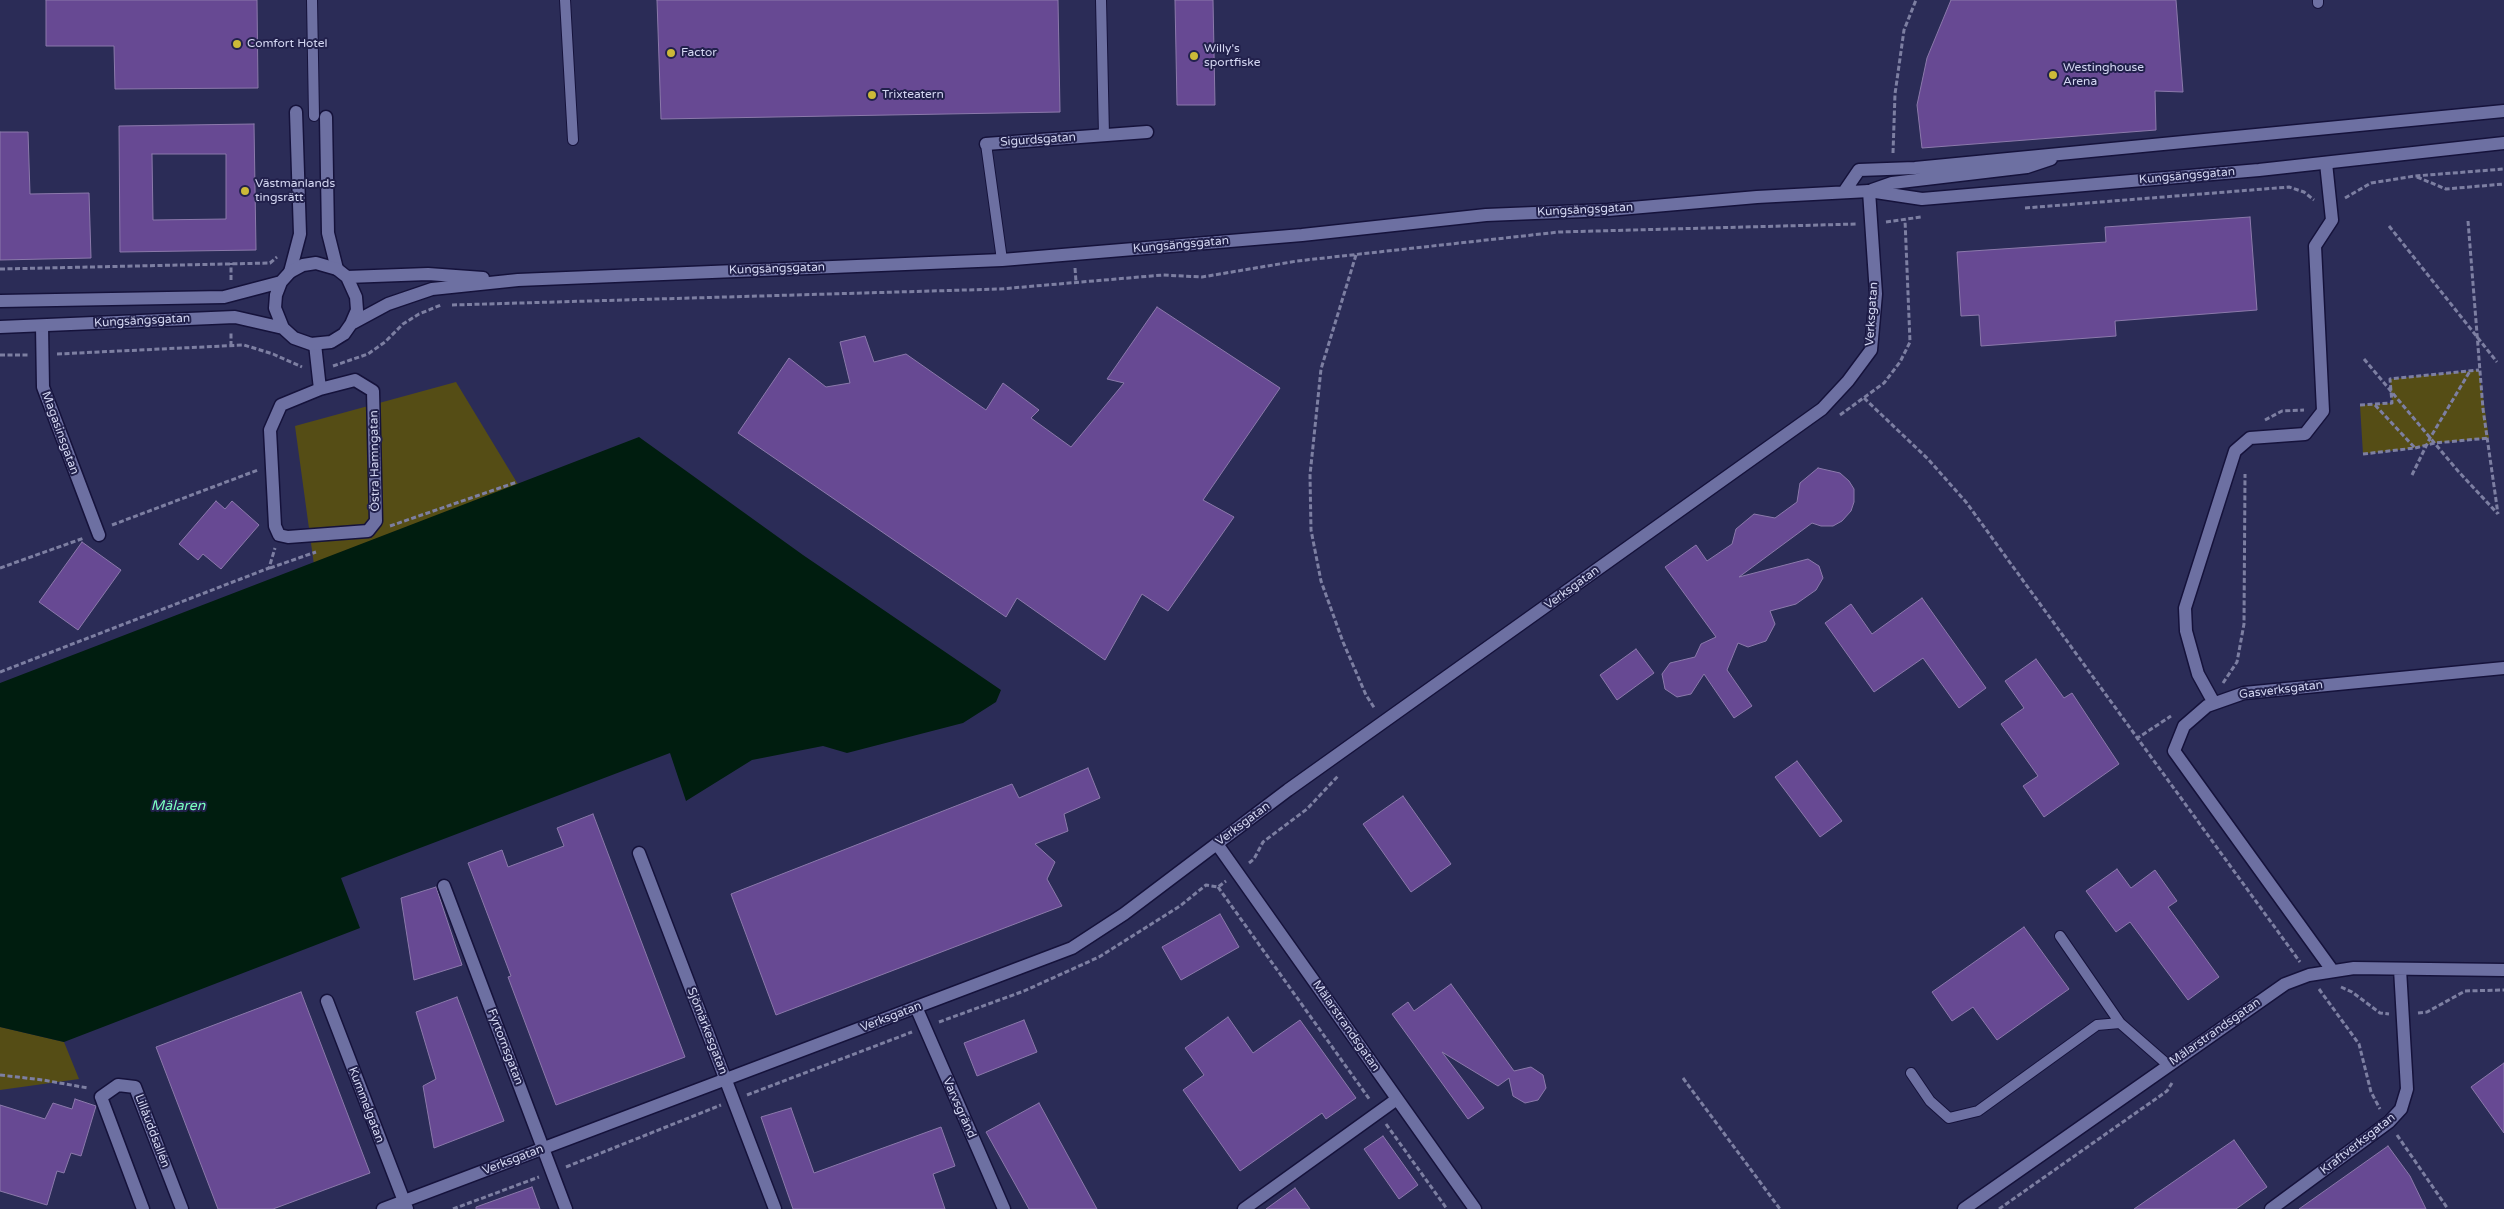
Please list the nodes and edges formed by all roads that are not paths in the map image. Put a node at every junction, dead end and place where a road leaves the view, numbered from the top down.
1 (312, 0) edge
2 (565, 0) edge
3 (1101, 0) edge
4 (296, 112) dead end
5 (2504, 112) edge
6 (320, 117) joint
7 (1147, 132) dead end
8 (1104, 135) junction
9 (573, 140) dead end
10 (2504, 143) edge
11 (986, 144) joint
12 (2071, 152) junction
13 (2326, 163) junction
14 (1869, 191) junction
15 (1844, 192) junction
16 (1002, 260) junction
17 (290, 272) junction
18 (342, 273) junction
19 (518, 280) junction
20 (281, 282) junction
21 (0, 301) edge
22 (351, 324) junction
23 (42, 326) junction
24 (0, 328) edge
25 (283, 328) junction
26 (315, 344) junction
27 (320, 389) junction
28 (99, 536) road end
29 (2504, 668) edge
30 (2211, 698) junction
31 (1217, 844) junction
32 (639, 852) dead end
33 (444, 886) dead end
34 (2060, 936) dead end
35 (2400, 969) junction
36 (2332, 970) junction
37 (2504, 970) edge
38 (327, 1001) dead end
39 (916, 1007) junction
40 (2120, 1023) junction
41 (2168, 1065) junction
42 (1911, 1073) dead end
43 (725, 1080) junction
44 (1397, 1099) junction
45 (543, 1149) junction
46 (405, 1205) edge
47 (143, 1209) edge
48 (182, 1209) edge
49 (383, 1209) edge
50 (566, 1209) edge
51 (774, 1209) edge
52 (1004, 1209) edge
53 (1244, 1209) edge
54 (1475, 1209) edge
55 (1964, 1209) edge
56 (2271, 1209) edge

1 - 6 lane
2 - 9 lane
3 - 8 lane
4 - 17 street
5 - 12 street, Kungsängsgatan
6 - 18 street
7 - 8 street, Sigurdsgatan
8 - 11 street, Sigurdsgatan
10 - 13 street, Kungsängsgatan
11 - 16 lane, Sigurdsgatan
12 - 14 street, Kungsängsgatan
12 - 15 street, Kungsängsgatan
13 - 14 street, Kungsängsgatan
13 - 30 street
14 - 15 street, Kungsängsgatan
14 - 31 street, Verksgatan
15 - 16 street, Kungsängsgatan
16 - 19 street, Kungsängsgatan
17 - 18 street
17 - 20 street
18 - 19 street, Kungsängsgatan
18 - 22 street
19 - 22 street, Kungsängsgatan
20 - 21 street, Kungsängsgatan
20 - 25 street
22 - 26 street
23 - 24 street, Kungsängsgatan
23 - 25 street, Kungsängsgatan
23 - 28 street, Magasinsgatan
25 - 26 street
26 - 27 street
27 - 27 street, Östra Hamngatan
29 - 30 street, Gasverksgatan
30 - 36 street, Gasverksgatan
31 - 39 street, Verksgatan
31 - 44 street, Mälarstrandsgatan
32 - 43 street, Sjömärkesgatan
33 - 45 street, Fyrtornsgatan
34 - 40 lane
35 - 36 street, Mälarstrandsgatan
35 - 37 street, Mälarstrandsgatan
35 - 56 street, Kraftverksgatan
36 - 41 street, Mälarstrandsgatan
38 - 46 street, Kummelgatan
39 - 43 street, Verksgatan
39 - 52 street, Varvsgränd
40 - 41 lane
40 - 42 lane
41 - 55 street, Mälarstrandsgatan
43 - 45 street, Verksgatan
43 - 51 street, Sjömärkesgatan
44 - 53 street
44 - 54 street, Mälarstrandsgatan
45 - 46 street, Verksgatan
45 - 50 street, Fyrtornsgatan
46 - 49 street, Verksgatan
47 - 48 street, Lillåuddsallén

